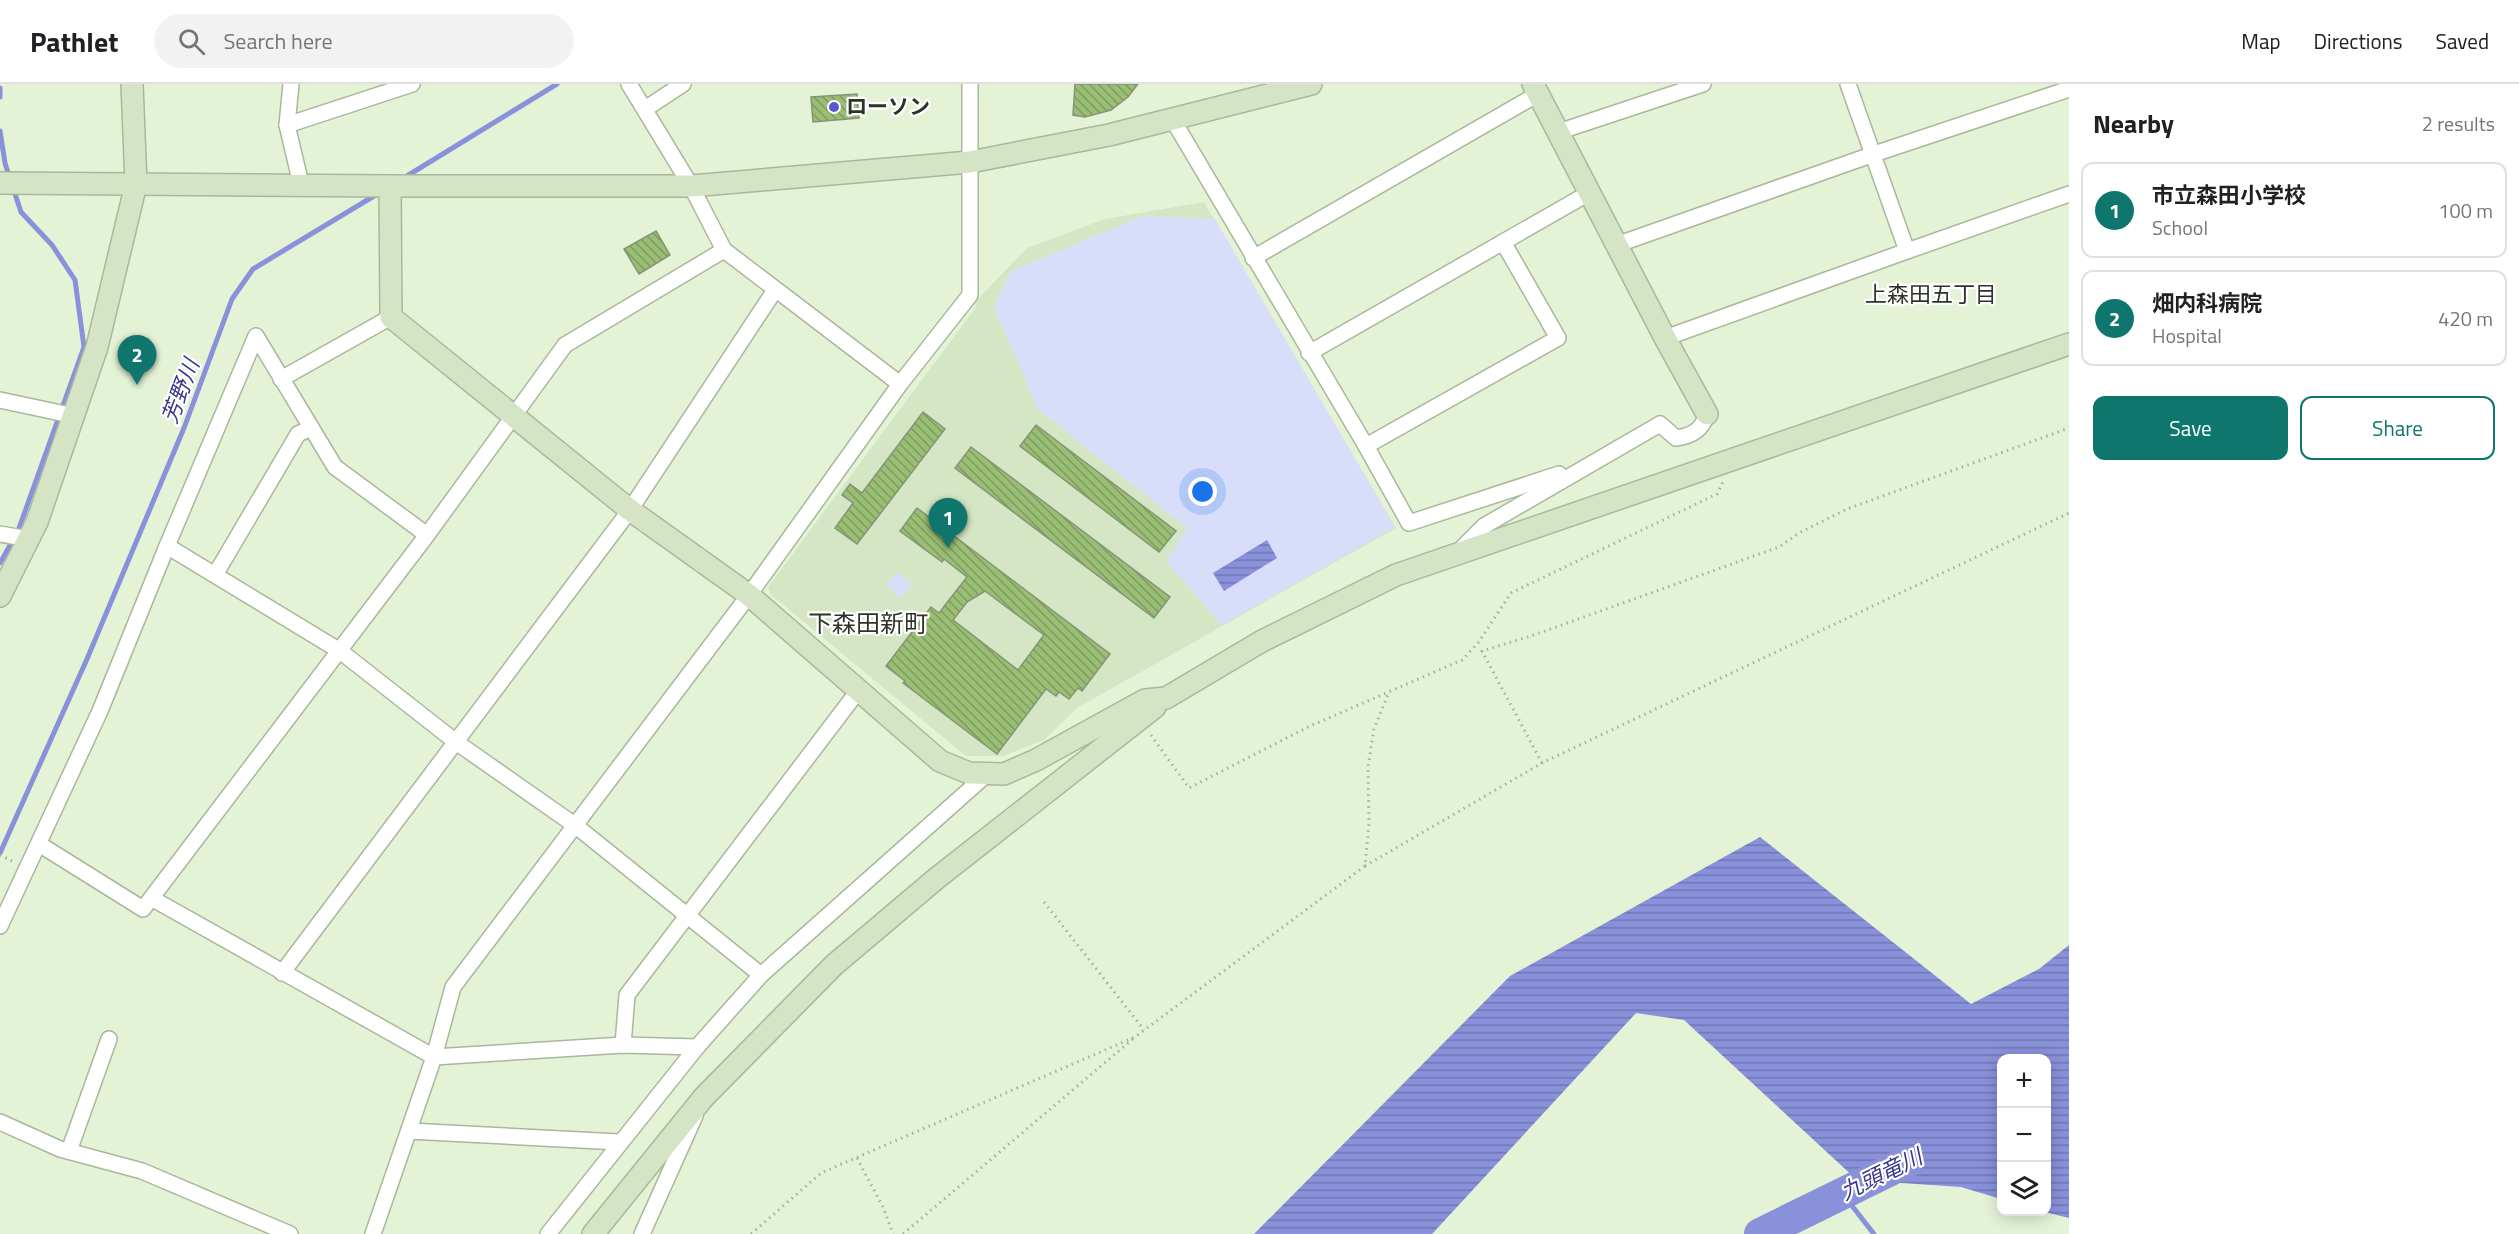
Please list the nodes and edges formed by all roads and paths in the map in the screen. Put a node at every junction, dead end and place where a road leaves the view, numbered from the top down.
1 (132, 84) edge
2 (291, 84) edge
3 (412, 84) edge
4 (629, 84) edge
5 (683, 84) edge
6 (970, 84) edge
7 (1311, 84) edge
8 (1703, 84) edge
9 (1848, 84) edge
10 (1535, 89) edge
11 (2069, 89) edge
12 (645, 109) junction
13 (1173, 120) junction
14 (287, 124) junction
15 (1558, 132) junction
16 (1874, 154) junction
17 (970, 162) junction
18 (0, 183) edge
19 (136, 184) junction
20 (301, 184) junction
21 (390, 186) junction
22 (692, 186) junction
23 (1589, 193) junction
24 (2069, 194) edge
25 (1503, 242) junction
26 (1616, 245) junction
27 (724, 250) junction
28 (1907, 251) junction
29 (1253, 258) junction
30 (776, 290) junction
31 (391, 317) junction
32 (2069, 332) edge
33 (1665, 338) junction
34 (2069, 344) edge
35 (1308, 353) junction
36 (2007, 366) junction
37 (281, 379) junction
38 (900, 384) junction
39 (0, 400) edge
40 (1707, 414) joint
41 (75, 416) junction
42 (513, 416) junction
43 (311, 428) junction
44 (2069, 428) edge
45 (1366, 446) junction
46 (1734, 459) junction
47 (1591, 463) junction
48 (630, 510) junction
49 (2069, 513) edge
50 (0, 534) edge
51 (427, 535) junction
52 (29, 539) junction
53 (167, 546) junction
54 (1457, 553) junction
55 (215, 575) junction
56 (749, 595) junction
57 (0, 596) edge
58 (340, 651) junction
59 (858, 691) junction
60 (1389, 692) junction
61 (1166, 698) junction
62 (1139, 719) junction
63 (456, 742) junction
64 (1542, 763) junction
65 (986, 776) junction
66 (576, 826) junction
67 (39, 844) junction
68 (0, 855) edge
69 (15, 862) dead end
70 (1365, 867) junction
71 (153, 899) junction
72 (1044, 902) dead end
73 (688, 916) junction
74 (0, 926) edge
75 (282, 973) junction
76 (761, 975) junction
77 (1144, 1030) junction
78 (109, 1039) dead end
79 (623, 1045) junction
80 (697, 1047) junction
81 (434, 1057) junction
82 (704, 1097) junction
83 (0, 1122) edge
84 (409, 1131) junction
85 (619, 1142) junction
86 (69, 1151) junction
87 (856, 1158) junction
88 (290, 1234) edge
89 (373, 1234) edge
90 (548, 1234) edge
91 (593, 1234) edge
92 (642, 1234) edge
93 (751, 1234) edge
94 (893, 1234) edge
95 (903, 1234) edge

1 - 19 street
2 - 14 street
3 - 14 street
4 - 12 street
5 - 12 street
6 - 17 street
7 - 13 street
8 - 15 street
9 - 16 street
10 - 15 street
10 - 29 street
11 - 16 street
12 - 22 street
13 - 17 street
13 - 29 street
14 - 20 street
15 - 23 street
16 - 26 street
16 - 28 street
17 - 22 street
17 - 38 street
18 - 19 street
19 - 20 street
19 - 41 street
20 - 21 street
21 - 22 street
21 - 31 street
22 - 27 street
23 - 25 street
23 - 26 street
24 - 28 street
25 - 35 street
25 - 45 street
26 - 33 street
27 - 30 street
27 - 42 street
28 - 33 street
29 - 35 street
30 - 38 street
30 - 48 street
31 - 37 street
31 - 42 street
32 - 36 street
33 - 40 street
34 - 36 street
35 - 45 street
36 - 46 street
37 - 43 street
37 - 53 street
38 - 56 street
39 - 41 street
40 - 47 street
41 - 52 street
42 - 48 street
42 - 51 street
43 - 51 street
43 - 55 street
44 - 64 path
45 - 47 street
46 - 54 street
46 - 60 path
47 - 54 street
48 - 56 street
48 - 63 street
49 - 64 path
50 - 52 street
51 - 58 street
52 - 57 street
53 - 55 street
53 - 67 street
54 - 61 street
55 - 58 street
56 - 59 street
56 - 66 street
58 - 63 street
58 - 71 street
59 - 65 street
59 - 73 street
60 - 62 path
60 - 70 path
61 - 62 street
61 - 65 street
62 - 82 street
63 - 66 street
63 - 75 street
64 - 70 path
65 - 76 street
66 - 73 street
66 - 81 street
67 - 71 street
67 - 74 street
68 - 69 path
70 - 77 path
71 - 75 street
72 - 77 path
73 - 76 street
73 - 79 street
75 - 81 street
76 - 80 street
77 - 87 path
77 - 95 path
78 - 86 street
79 - 80 street
79 - 81 street
80 - 85 street
81 - 84 street
82 - 91 street
82 - 92 street
83 - 86 street
84 - 85 street
84 - 89 street
85 - 90 street
86 - 88 street
87 - 93 path
87 - 94 path

